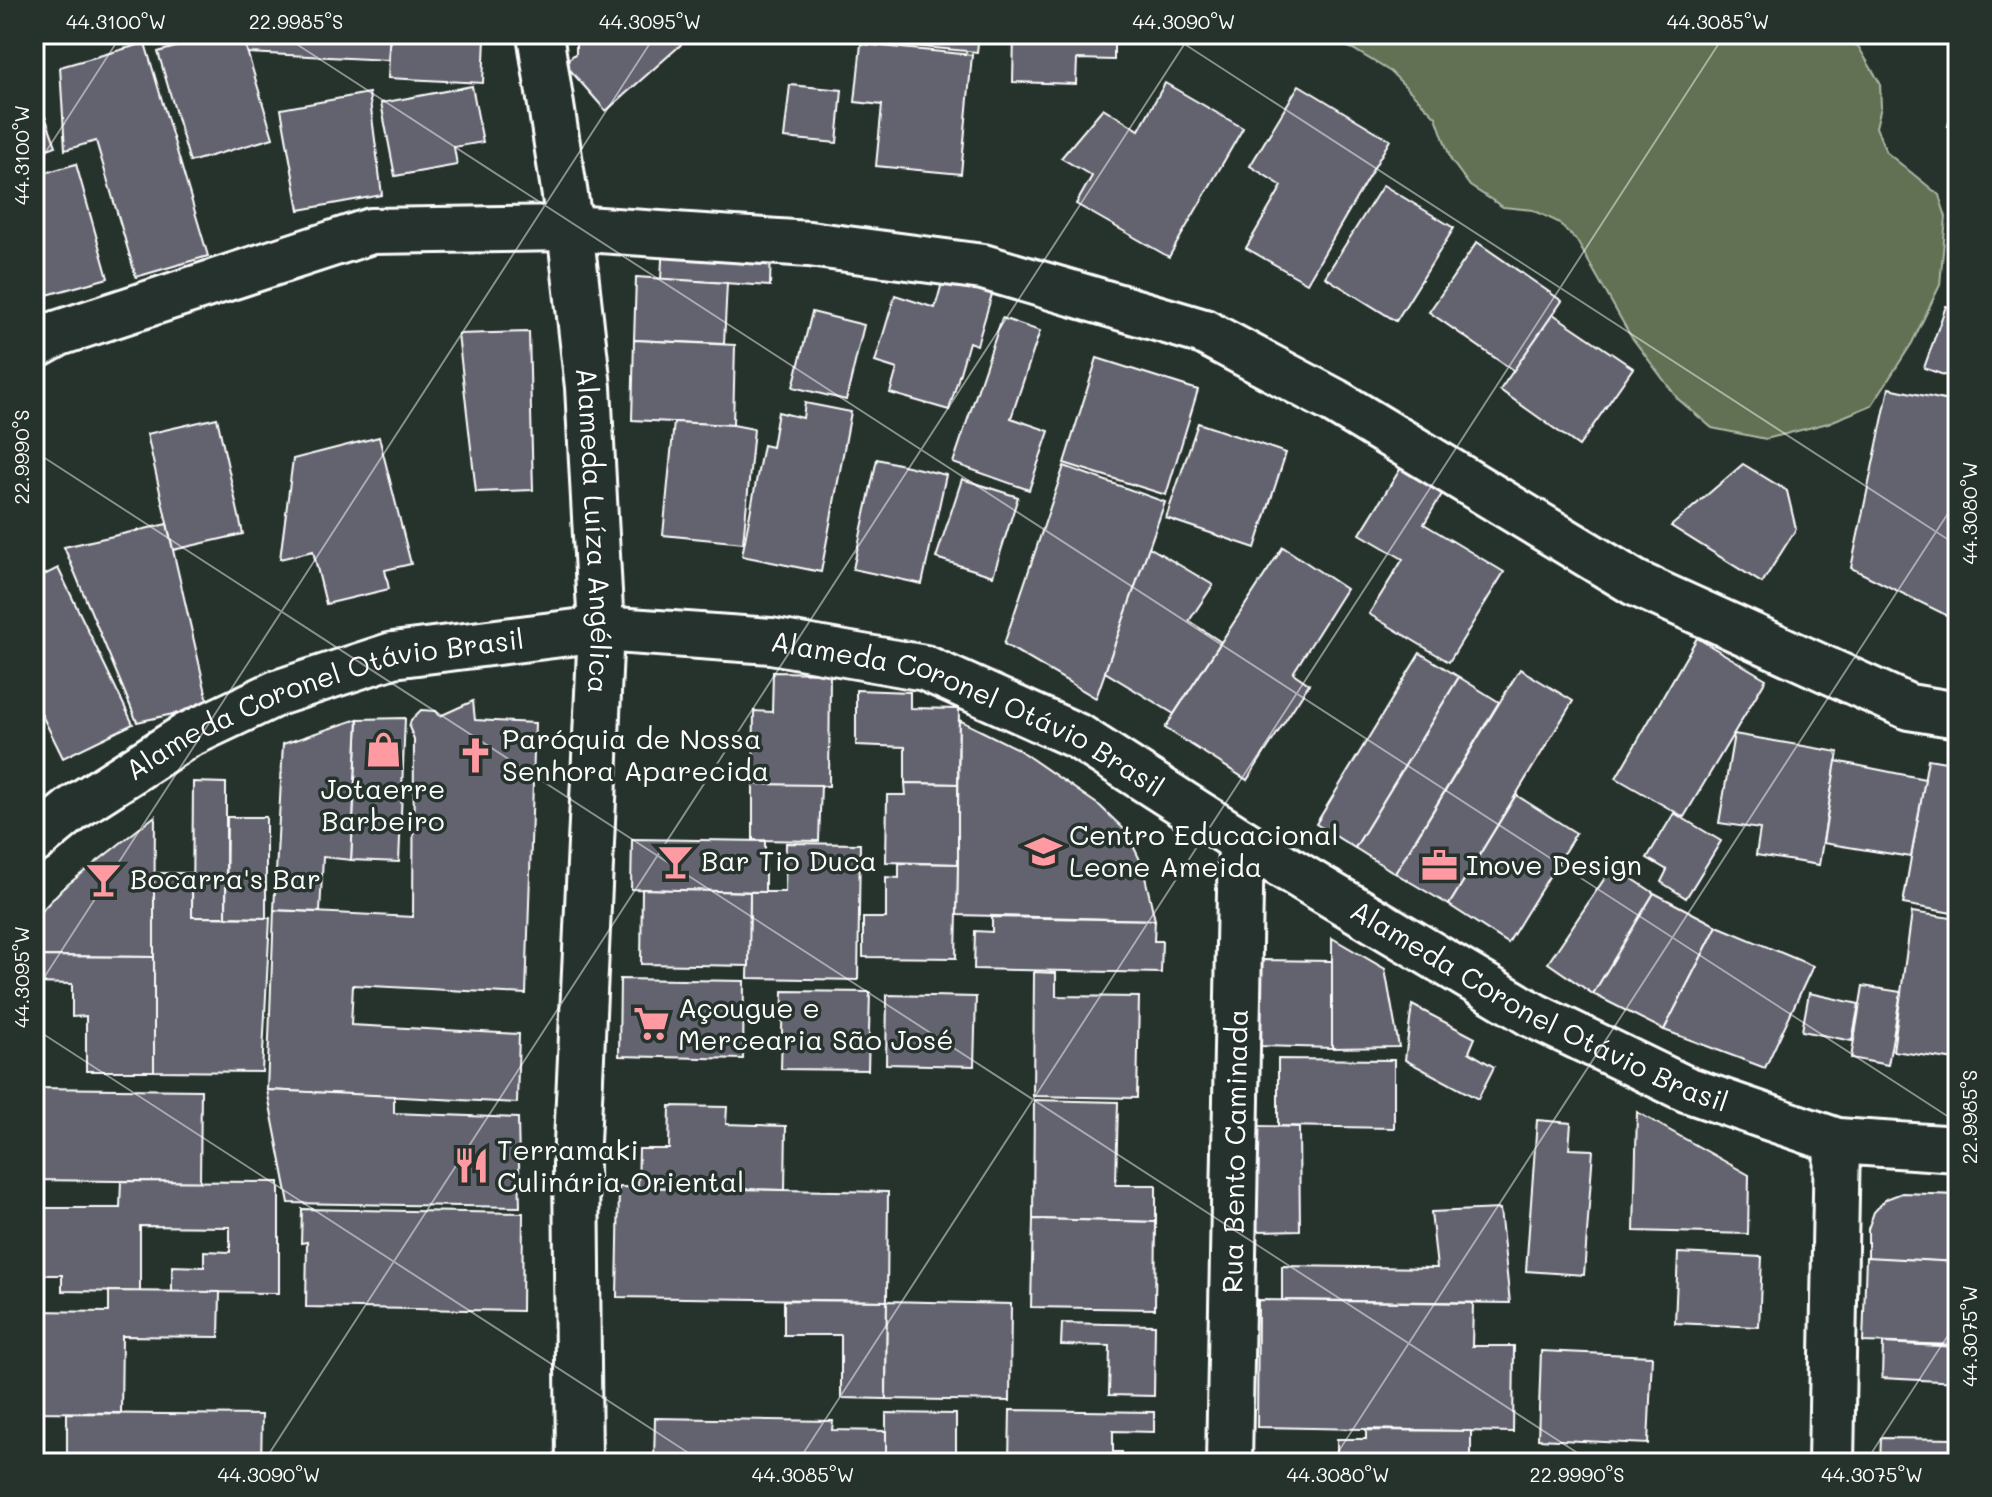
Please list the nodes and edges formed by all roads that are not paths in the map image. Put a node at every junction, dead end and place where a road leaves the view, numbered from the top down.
1 (540, 34) edge
2 (570, 228) junction
3 (34, 347) edge
4 (601, 629) junction
5 (1958, 715) edge
6 (34, 841) edge
7 (1241, 841) junction
8 (1837, 1141) junction
9 (1958, 1149) edge
10 (579, 1463) edge
11 (1229, 1463) edge
12 (1831, 1463) edge

1 - 2 street, Alameda Luíza Angélica
2 - 3 street
2 - 4 street, Alameda Luíza Angélica
2 - 5 street
4 - 6 street, Alameda Coronel Otávio Brasil
4 - 7 street, Alameda Coronel Otávio Brasil
4 - 10 street, Alameda Luíza Angélica
7 - 8 street, Alameda Coronel Otávio Brasil
7 - 11 street, Rua Bento Caminada
8 - 9 street, Alameda Coronel Otávio Brasil
8 - 12 street

